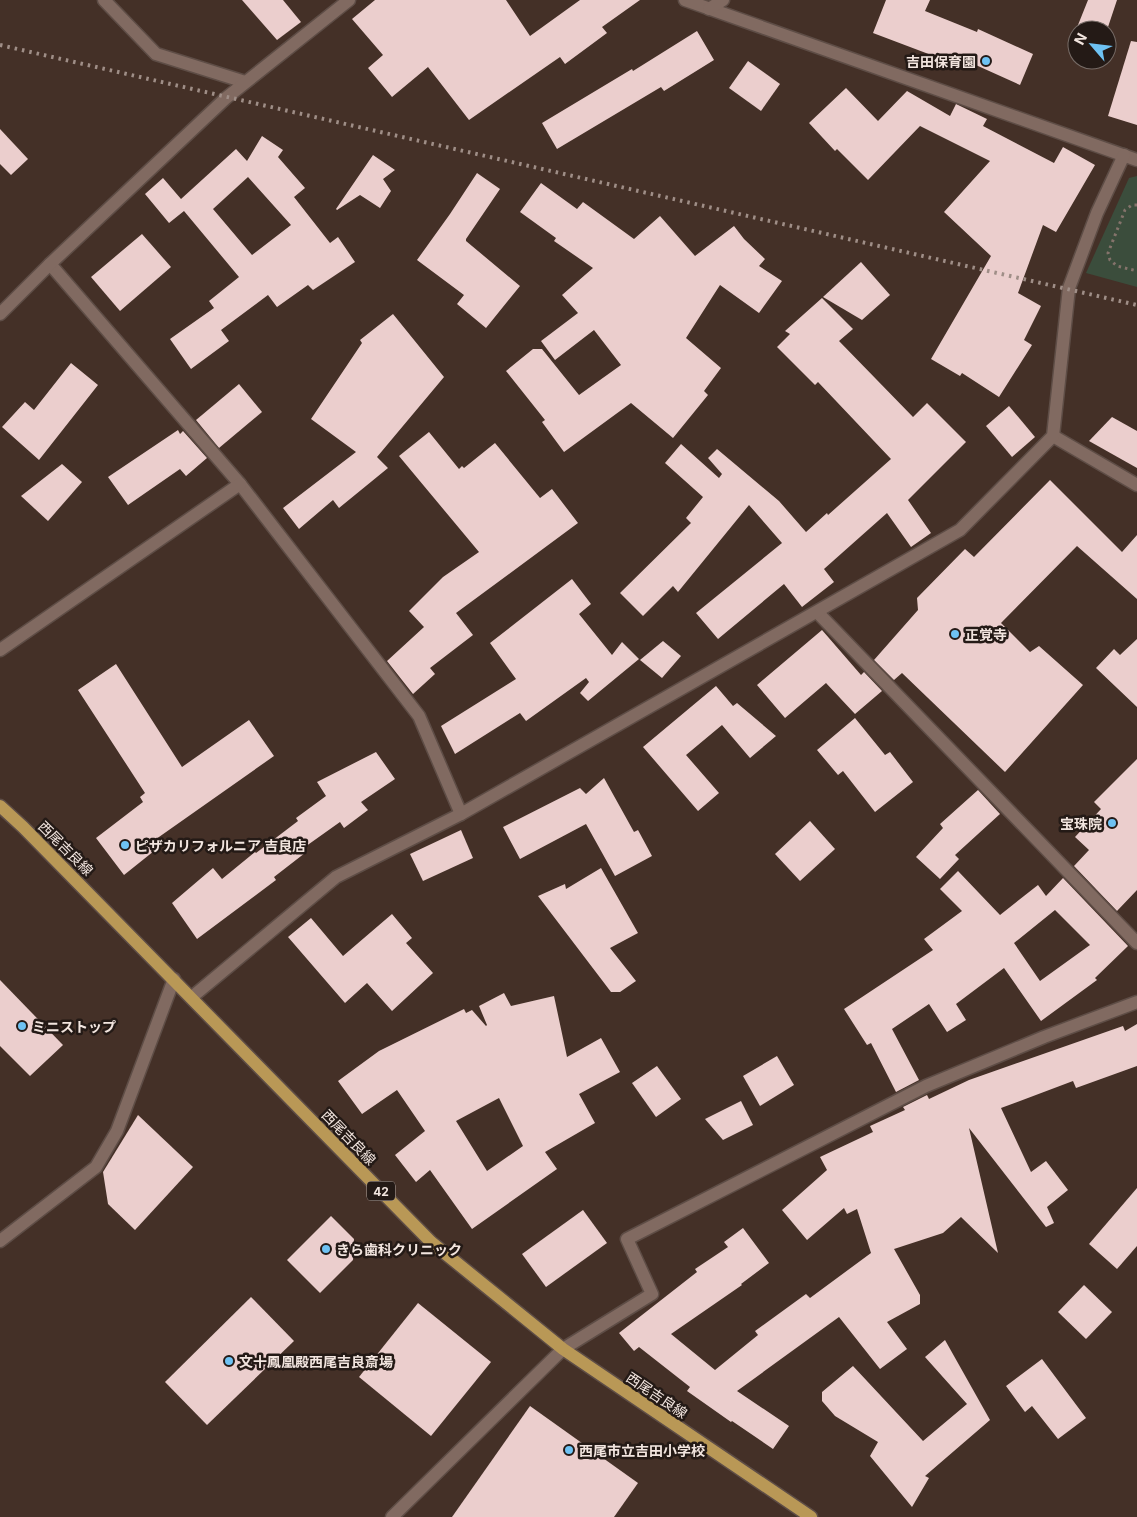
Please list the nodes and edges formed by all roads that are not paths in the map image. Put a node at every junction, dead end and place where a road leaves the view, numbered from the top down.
1 (104, 0) edge
2 (349, 0) edge
3 (685, 0) edge
4 (723, 0) edge
5 (709, 9) junction
6 (245, 82) junction
7 (1124, 155) junction
8 (1137, 160) edge
9 (50, 264) junction
10 (0, 314) edge
11 (1053, 436) junction
12 (240, 484) junction
13 (1137, 485) edge
14 (818, 613) junction
15 (0, 650) edge
16 (0, 806) edge
17 (461, 814) junction
18 (1137, 944) edge
19 (174, 979) junction
20 (192, 997) junction
21 (1137, 1002) edge
22 (0, 1241) edge
23 (563, 1349) junction
24 (392, 1517) edge
25 (811, 1517) edge

1 - 6 street
2 - 6 street
3 - 5 street
4 - 5 street
5 - 7 street
6 - 9 street
7 - 8 street
7 - 11 street
9 - 10 street
9 - 12 street
11 - 13 street
11 - 14 street
12 - 15 street
12 - 17 street
14 - 17 street
14 - 18 street
16 - 19 main road, 西尾吉良線 / 42
17 - 20 street
19 - 20 main road, 西尾吉良線 / 42
19 - 22 street
20 - 23 main road, 西尾吉良線 / 42
21 - 23 street
23 - 24 street
23 - 25 main road, 西尾吉良線 / 42

